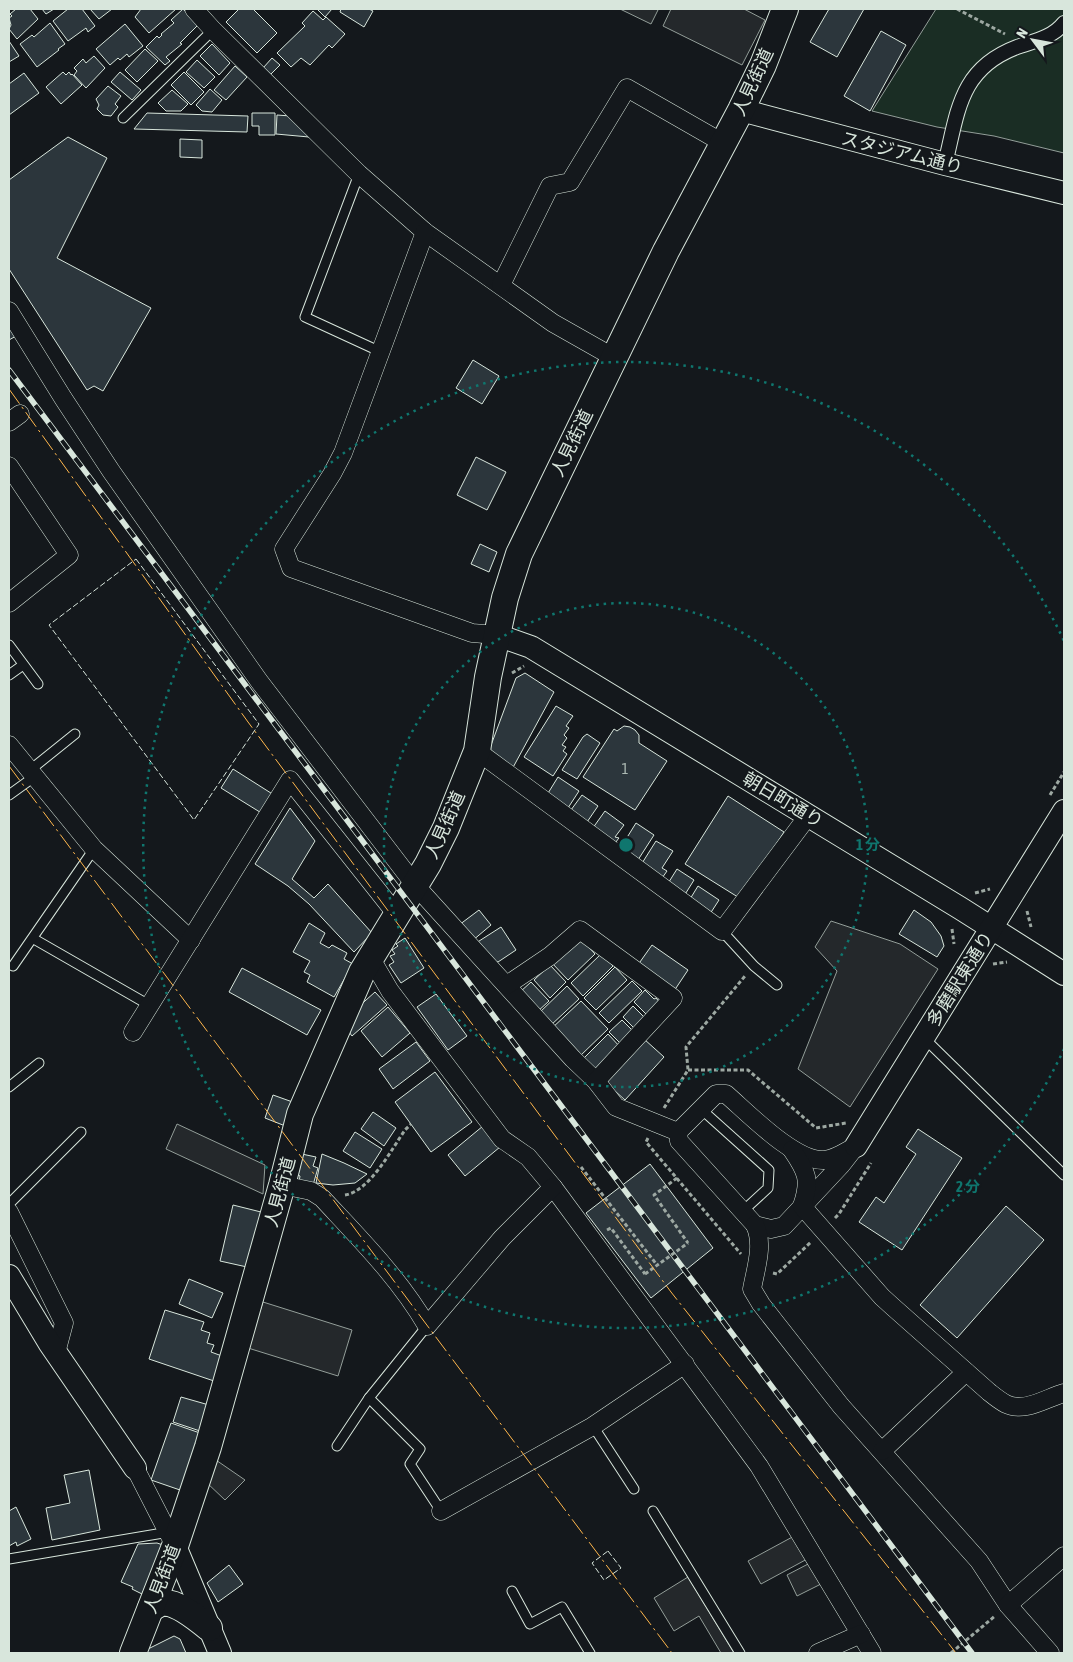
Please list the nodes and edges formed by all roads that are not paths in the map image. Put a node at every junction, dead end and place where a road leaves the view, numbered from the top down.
1 (194, 9) edge
2 (785, 9) edge
3 (1064, 23) edge
4 (213, 30) junction
5 (741, 110) junction
6 (124, 118) dead end
7 (722, 143) junction
8 (945, 164) junction
9 (359, 174) junction
10 (1064, 193) edge
11 (425, 232) junction
12 (501, 285) junction
13 (9, 311) edge
14 (381, 352) junction
15 (613, 357) junction
16 (9, 466) edge
17 (9, 603) edge
18 (497, 635) junction
19 (9, 645) edge
20 (23, 664) junction
21 (9, 675) edge
22 (38, 684) dead end
23 (75, 734) dead end
24 (9, 745) edge
25 (477, 751) junction
26 (31, 774) junction
27 (9, 795) edge
28 (1064, 811) edge
29 (808, 816) junction
30 (94, 849) junction
31 (414, 885) junction
32 (397, 915) junction
33 (991, 929) junction
34 (722, 931) junction
35 (34, 938) junction
36 (191, 940) junction
37 (370, 957) junction
38 (13, 966) dead end
39 (1064, 974) edge
40 (507, 985) junction
41 (777, 985) dead end
42 (149, 1005) junction
43 (133, 1032) dead end
44 (924, 1038) junction
45 (39, 1063) dead end
46 (596, 1081) junction
47 (9, 1087) edge
48 (701, 1109) junction
49 (81, 1132) dead end
50 (678, 1132) junction
51 (791, 1149) junction
52 (865, 1152) junction
53 (1064, 1175) edge
54 (282, 1185) junction
55 (553, 1188) junction
56 (9, 1204) edge
57 (802, 1206) junction
58 (742, 1211) junction
59 (9, 1212) edge
60 (755, 1225) junction
61 (784, 1226) junction
62 (762, 1269) junction
63 (9, 1276) edge
64 (427, 1326) junction
65 (56, 1353) junction
66 (685, 1364) junction
67 (966, 1372) junction
68 (1064, 1393) edge
69 (369, 1398) junction
70 (594, 1426) junction
71 (337, 1446) dead end
72 (882, 1451) junction
73 (135, 1468) joint
74 (634, 1489) dead end
75 (441, 1511) joint
76 (653, 1511) dead end
77 (172, 1539) junction
78 (1064, 1556) edge
79 (9, 1559) edge
80 (512, 1591) dead end
81 (1008, 1605) junction
82 (151, 1608) junction
83 (209, 1628) junction
84 (861, 1634) junction
85 (133, 1653) edge
86 (220, 1653) edge
87 (590, 1653) edge
88 (740, 1653) edge
89 (818, 1653) edge
90 (872, 1653) edge
91 (1050, 1653) edge

1 - 4 street
2 - 5 main road, 人見街道
3 - 8 street
4 - 6 lane
4 - 9 street
5 - 7 main road, 人見街道
5 - 8 street, スタジアム通り
7 - 12 street
7 - 15 main road, 人見街道
8 - 10 street, スタジアム通り
9 - 11 street
9 - 14 lane
11 - 12 street
11 - 14 street
12 - 15 street
13 - 31 street
14 - 18 street
15 - 18 main road, 人見街道
16 - 17 street
18 - 25 main road, 人見街道
18 - 29 street, 朝日町通り
19 - 20 lane
20 - 21 lane
20 - 22 lane
23 - 26 lane
24 - 26 street
25 - 31 main road, 人見街道
25 - 34 street
26 - 27 lane
26 - 30 street
28 - 33 street, 多磨駅東通り
29 - 33 street, 朝日町通り
29 - 34 street
30 - 35 lane
30 - 36 street
31 - 32 main road, 人見街道
31 - 40 street
32 - 36 street
32 - 37 main road, 人見街道
33 - 39 street, 朝日町通り
33 - 44 street, 多磨駅東通り
34 - 41 lane
35 - 38 lane
35 - 42 lane
36 - 42 street
37 - 54 main road, 人見街道
37 - 55 street
40 - 46 street
40 - 46 street
42 - 43 street
44 - 52 street, 多磨駅東通り
44 - 53 lane
45 - 47 lane
46 - 50 street
48 - 50 street
48 - 51 street
48 - 58 lane
49 - 56 lane
50 - 58 street
51 - 52 street
51 - 57 street
52 - 57 street
54 - 64 street
54 - 77 main road, 人見街道
55 - 64 street
55 - 66 street
57 - 61 street
57 - 67 street
58 - 60 street
59 - 65 street
60 - 61 street
60 - 62 street
61 - 62 street
62 - 72 street
63 - 65 street
64 - 69 lane
65 - 73 street
66 - 70 street
66 - 84 street
67 - 68 street
67 - 72 street
69 - 71 lane
69 - 75 lane
70 - 74 lane
70 - 75 street
72 - 81 street
73 - 77 street
76 - 88 lane
77 - 79 lane
77 - 82 main road, 人見街道
77 - 83 street
78 - 81 street
80 - 87 lane
81 - 91 street
82 - 83 main road
82 - 85 main road, 人見街道
83 - 86 street
84 - 89 street
84 - 90 street

